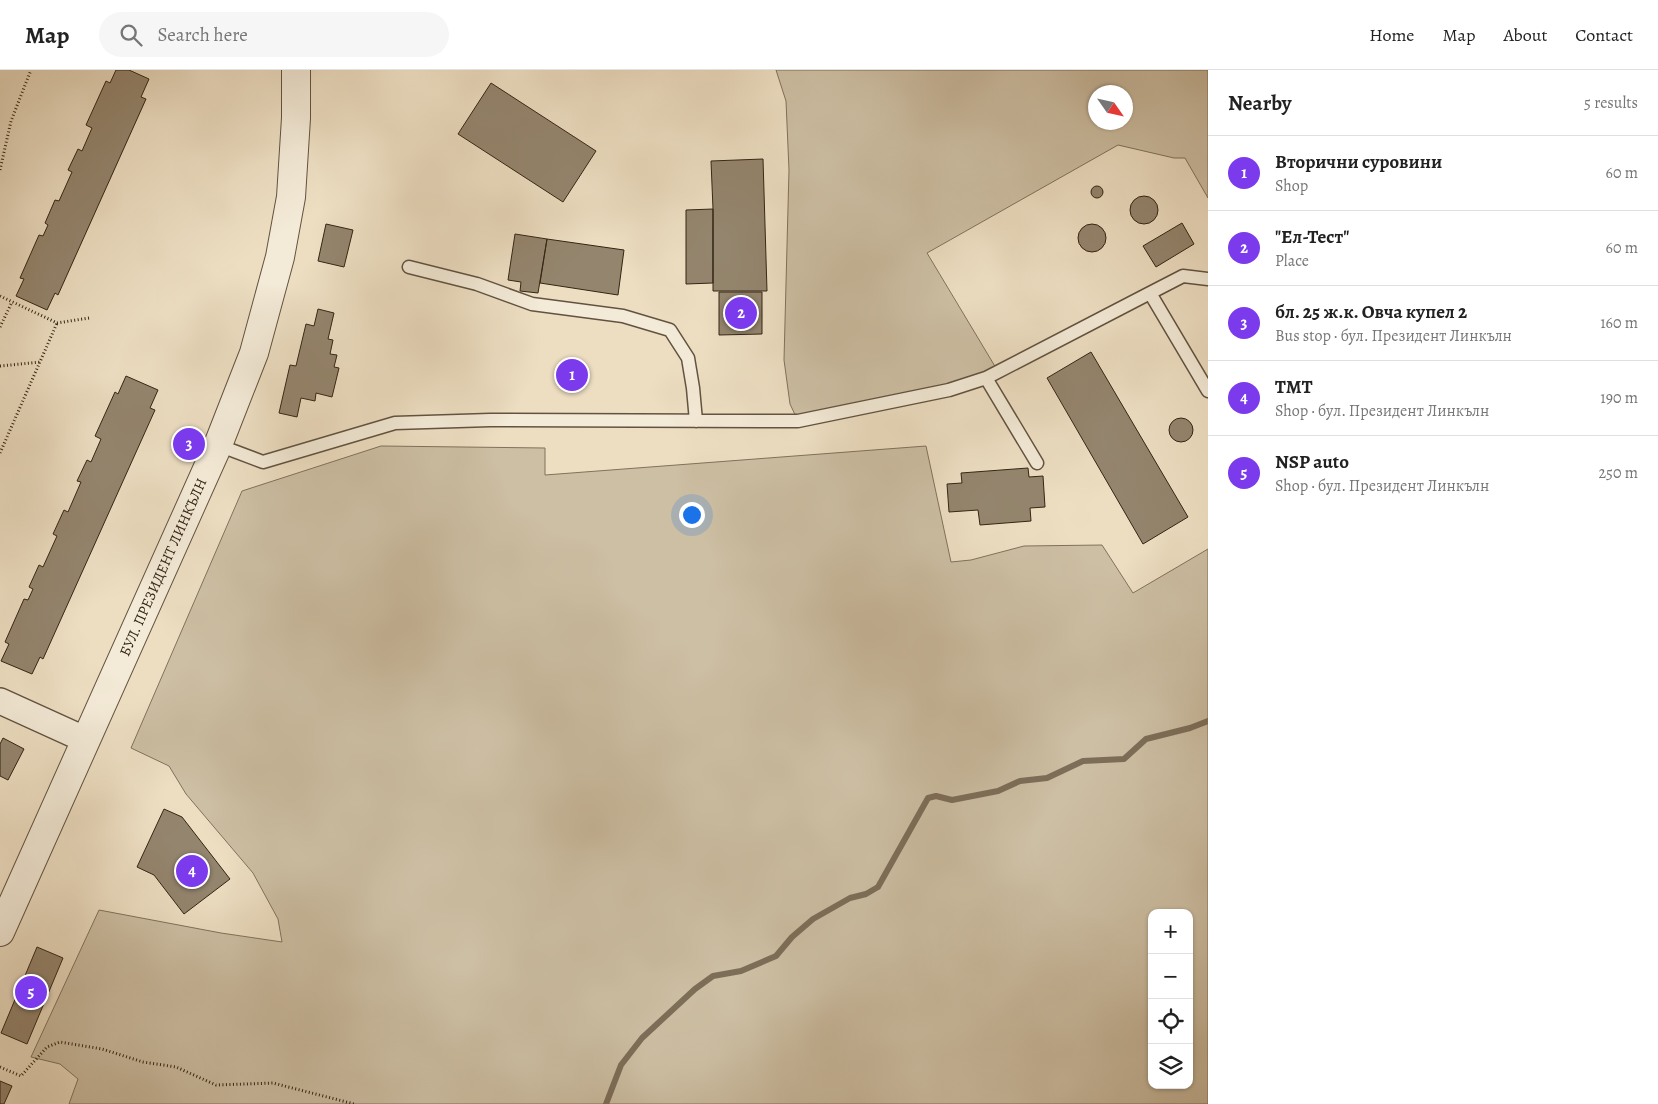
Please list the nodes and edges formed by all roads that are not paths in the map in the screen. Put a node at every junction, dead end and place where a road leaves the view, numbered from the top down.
1 (296, 70) edge
2 (409, 267) dead end
3 (1208, 279) edge
4 (1150, 293) junction
5 (986, 378) junction
6 (1208, 391) edge
7 (696, 421) junction
8 (218, 445) junction
9 (1037, 463) dead end
10 (0, 701) edge
11 (86, 740) junction
12 (0, 932) edge

1 - 8 street, БУЛ. ПРЕЗИДЕНТ ЛИНКЪЛН
2 - 7 lane
3 - 4 lane
4 - 5 lane
4 - 6 lane
5 - 7 lane
5 - 9 lane
7 - 8 lane
8 - 11 street, БУЛ. ПРЕЗИДЕНТ ЛИНКЪЛН
10 - 11 street
11 - 12 street, БУЛ. ПРЕЗИДЕНТ ЛИНКЪЛН

